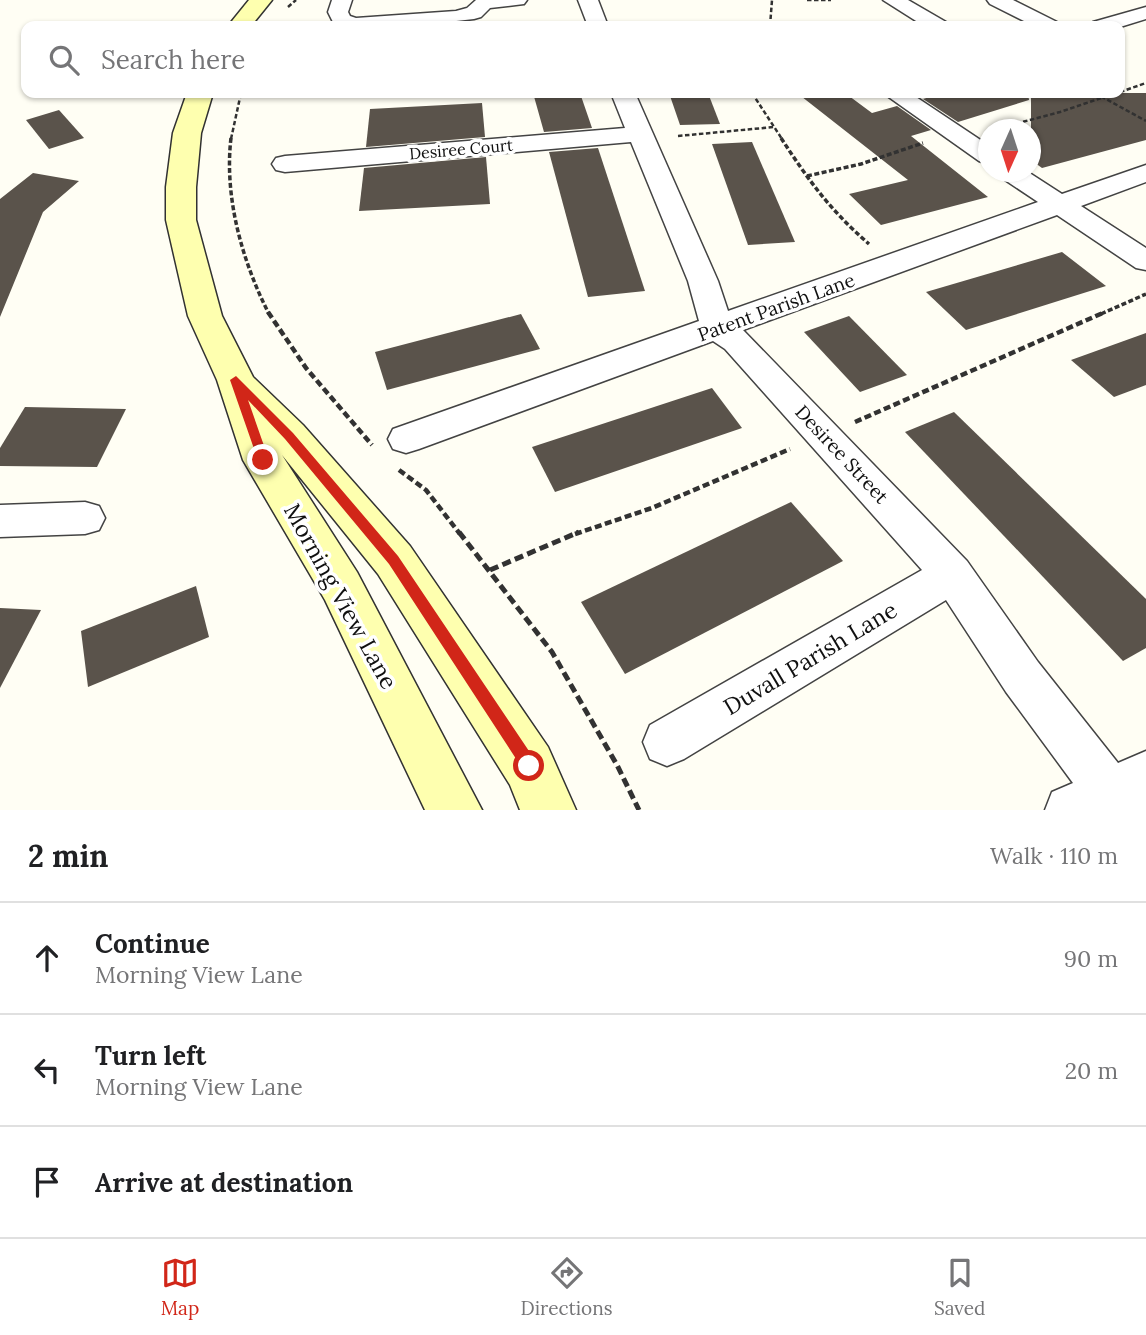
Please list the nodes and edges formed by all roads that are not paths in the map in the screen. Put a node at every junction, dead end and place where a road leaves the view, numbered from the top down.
1 (261, 0) edge
2 (342, 0) edge
3 (517, 0) edge
4 (589, 0) edge
5 (893, 0) edge
6 (997, 0) edge
7 (478, 1) edge
8 (1146, 13) edge
9 (1124, 19) junction
10 (243, 21) edge
11 (345, 21) edge
12 (399, 21) edge
13 (596, 21) edge
14 (931, 21) edge
15 (1039, 21) edge
16 (1117, 21) edge
17 (1146, 30) edge
18 (198, 98) edge
19 (625, 98) edge
20 (902, 98) edge
21 (638, 134) junction
22 (978, 149) edge
23 (285, 164) dead end
24 (1146, 173) edge
25 (1027, 182) edge
26 (1060, 204) junction
27 (1146, 261) edge
28 (717, 328) junction
29 (236, 380) junction
30 (406, 439) dead end
31 (86, 518) dead end
32 (0, 520) edge
33 (953, 574) junction
34 (667, 742) dead end
35 (1112, 796) edge
36 (454, 810) edge
37 (548, 810) edge

1 - 10 street
2 - 11 street
3 - 7 street
4 - 13 street
5 - 14 street
6 - 15 street
7 - 12 street
8 - 9 street
9 - 16 street
9 - 17 street
18 - 29 street, Morning View Lane
19 - 21 street
20 - 22 street
21 - 23 street, Desiree Court
21 - 28 street
24 - 26 street, Patent Parish Lane
25 - 26 street
26 - 27 street
26 - 28 street, Patent Parish Lane
28 - 30 street, Patent Parish Lane
28 - 33 street, Desiree Street
29 - 36 street, Morning View Lane
29 - 37 street, Morning View Lane
31 - 32 street
33 - 34 street, Duvall Parish Lane
33 - 35 street, Desiree Street

